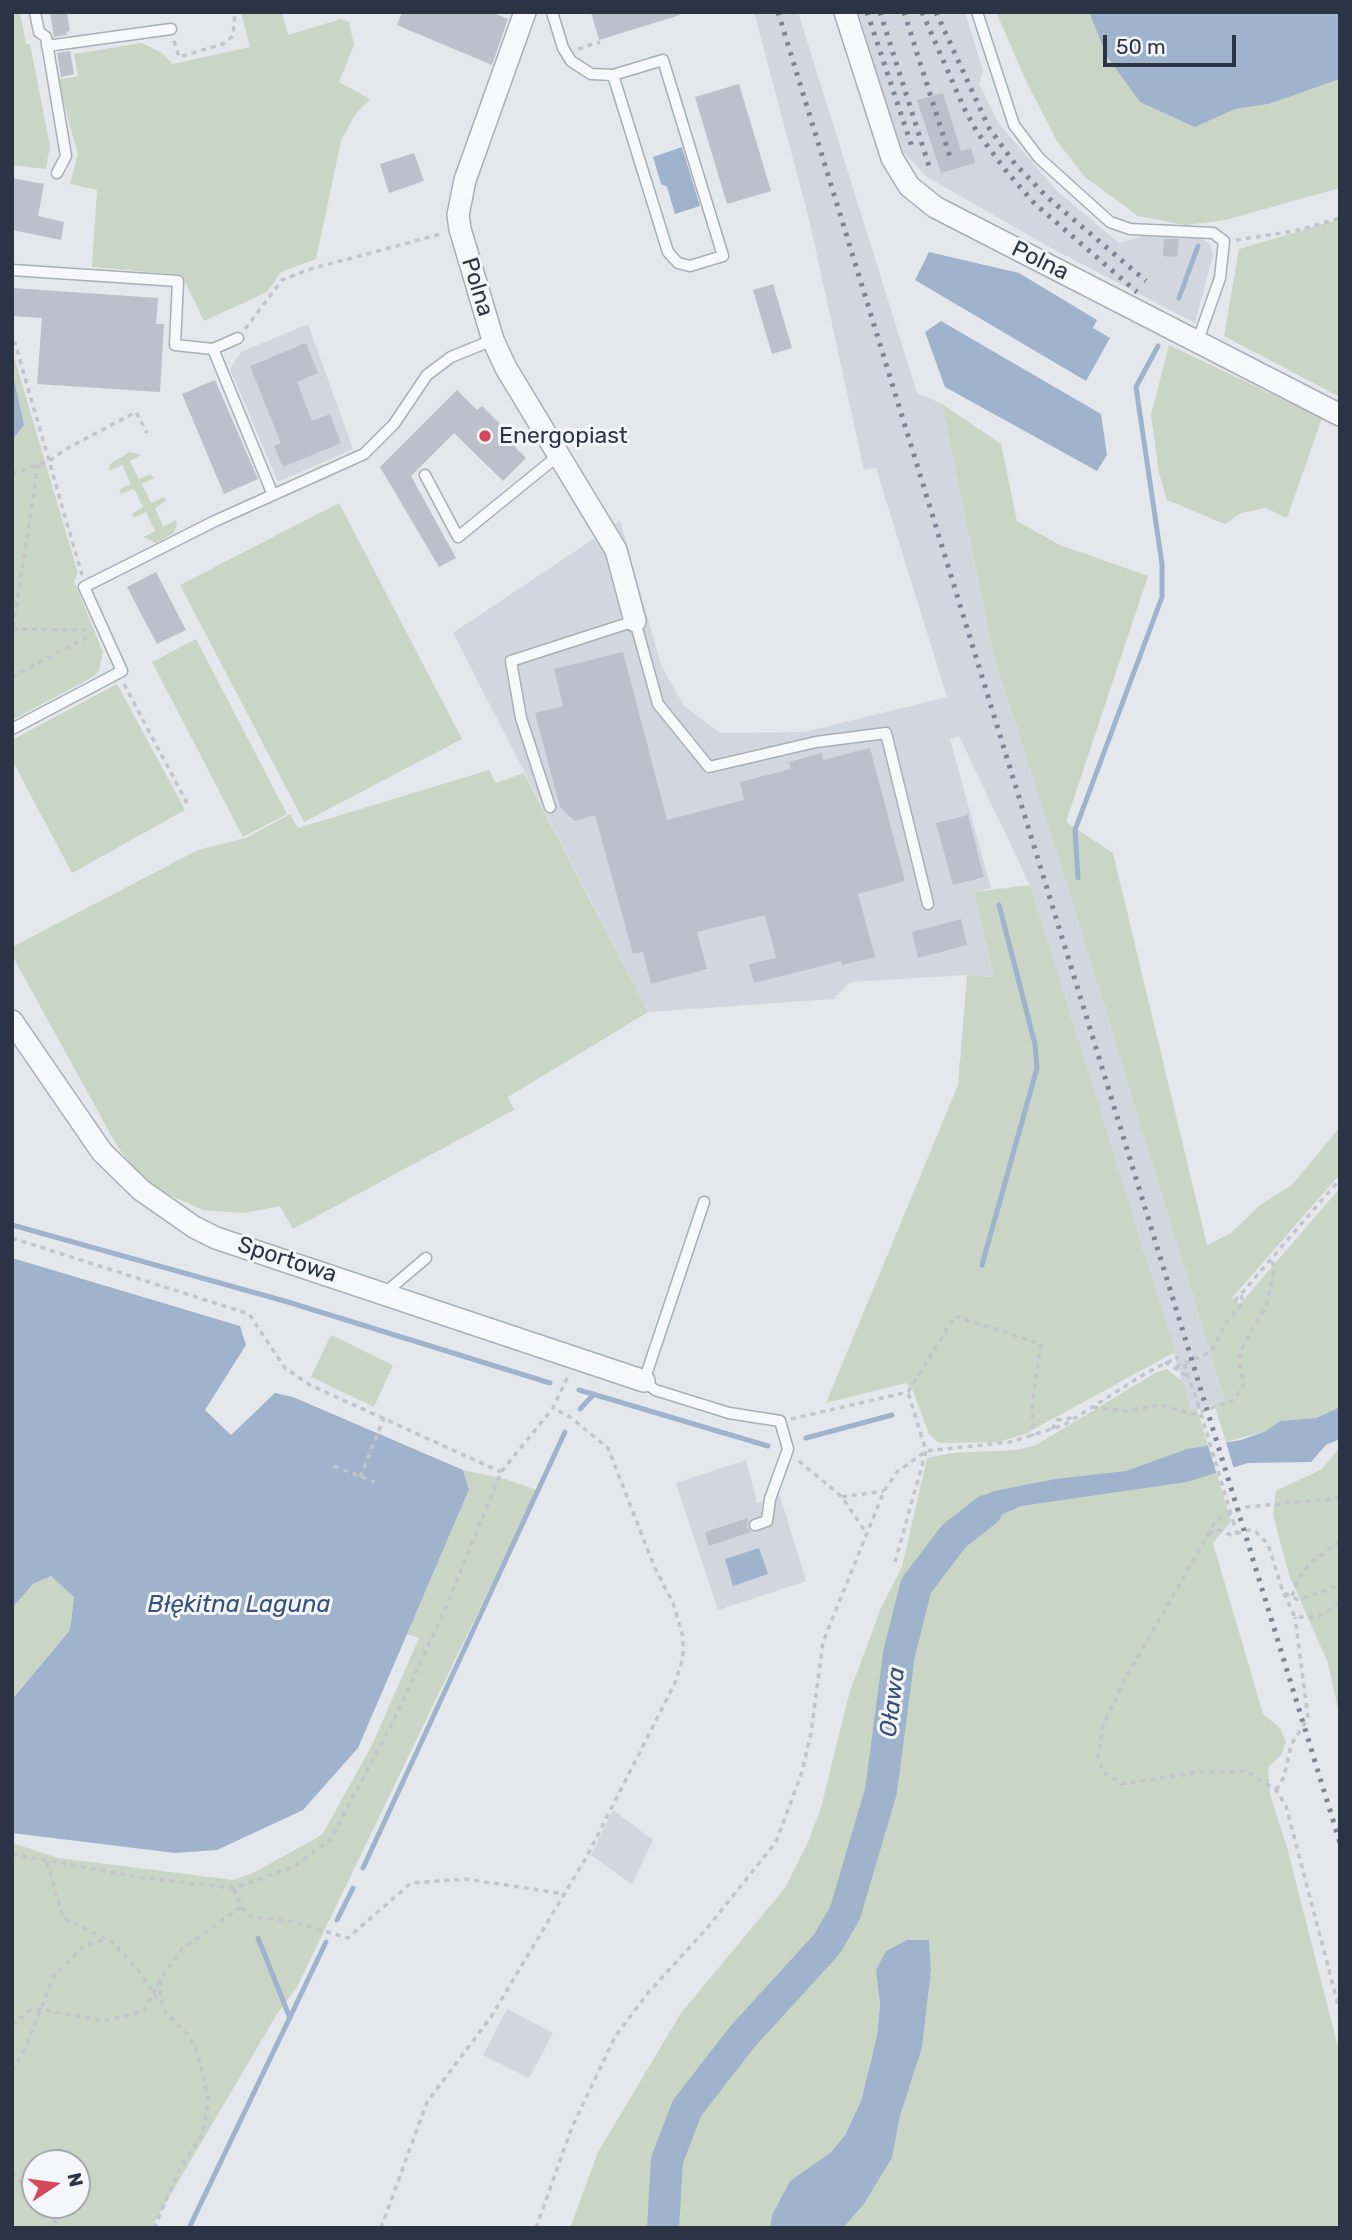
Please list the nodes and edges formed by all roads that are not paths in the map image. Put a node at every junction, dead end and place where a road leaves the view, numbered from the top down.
1 (35, 12) edge
2 (525, 12) edge
3 (552, 12) edge
4 (845, 12) edge
5 (976, 12) edge
6 (171, 29) road end
7 (47, 46) junction
8 (614, 75) junction
9 (57, 173) dead end
10 (12, 270) edge
11 (238, 338) road end
12 (493, 340) junction
13 (1198, 340) junction
14 (213, 349) junction
15 (1340, 415) edge
16 (559, 455) junction
17 (425, 475) dead end
18 (273, 495) junction
19 (635, 621) junction
20 (12, 729) edge
21 (550, 807) dead end
22 (928, 904) dead end
23 (12, 1021) edge
24 (704, 1202) dead end
25 (426, 1258) dead end
26 (386, 1293) junction
27 (644, 1381) junction
28 (755, 1525) dead end

1 - 7 lane
2 - 12 street, Polna
3 - 8 lane
4 - 13 street, Polna
5 - 13 lane
6 - 7 lane
7 - 9 lane
8 - 8 lane
10 - 14 lane
11 - 14 lane
12 - 16 street, Polna
12 - 18 lane
13 - 15 street, Polna
14 - 18 lane
16 - 17 lane
16 - 19 street, Polna
18 - 20 lane
19 - 21 lane
19 - 22 lane
23 - 26 street, Sportowa
24 - 27 lane
25 - 26 lane
26 - 27 street, Sportowa
27 - 28 lane

